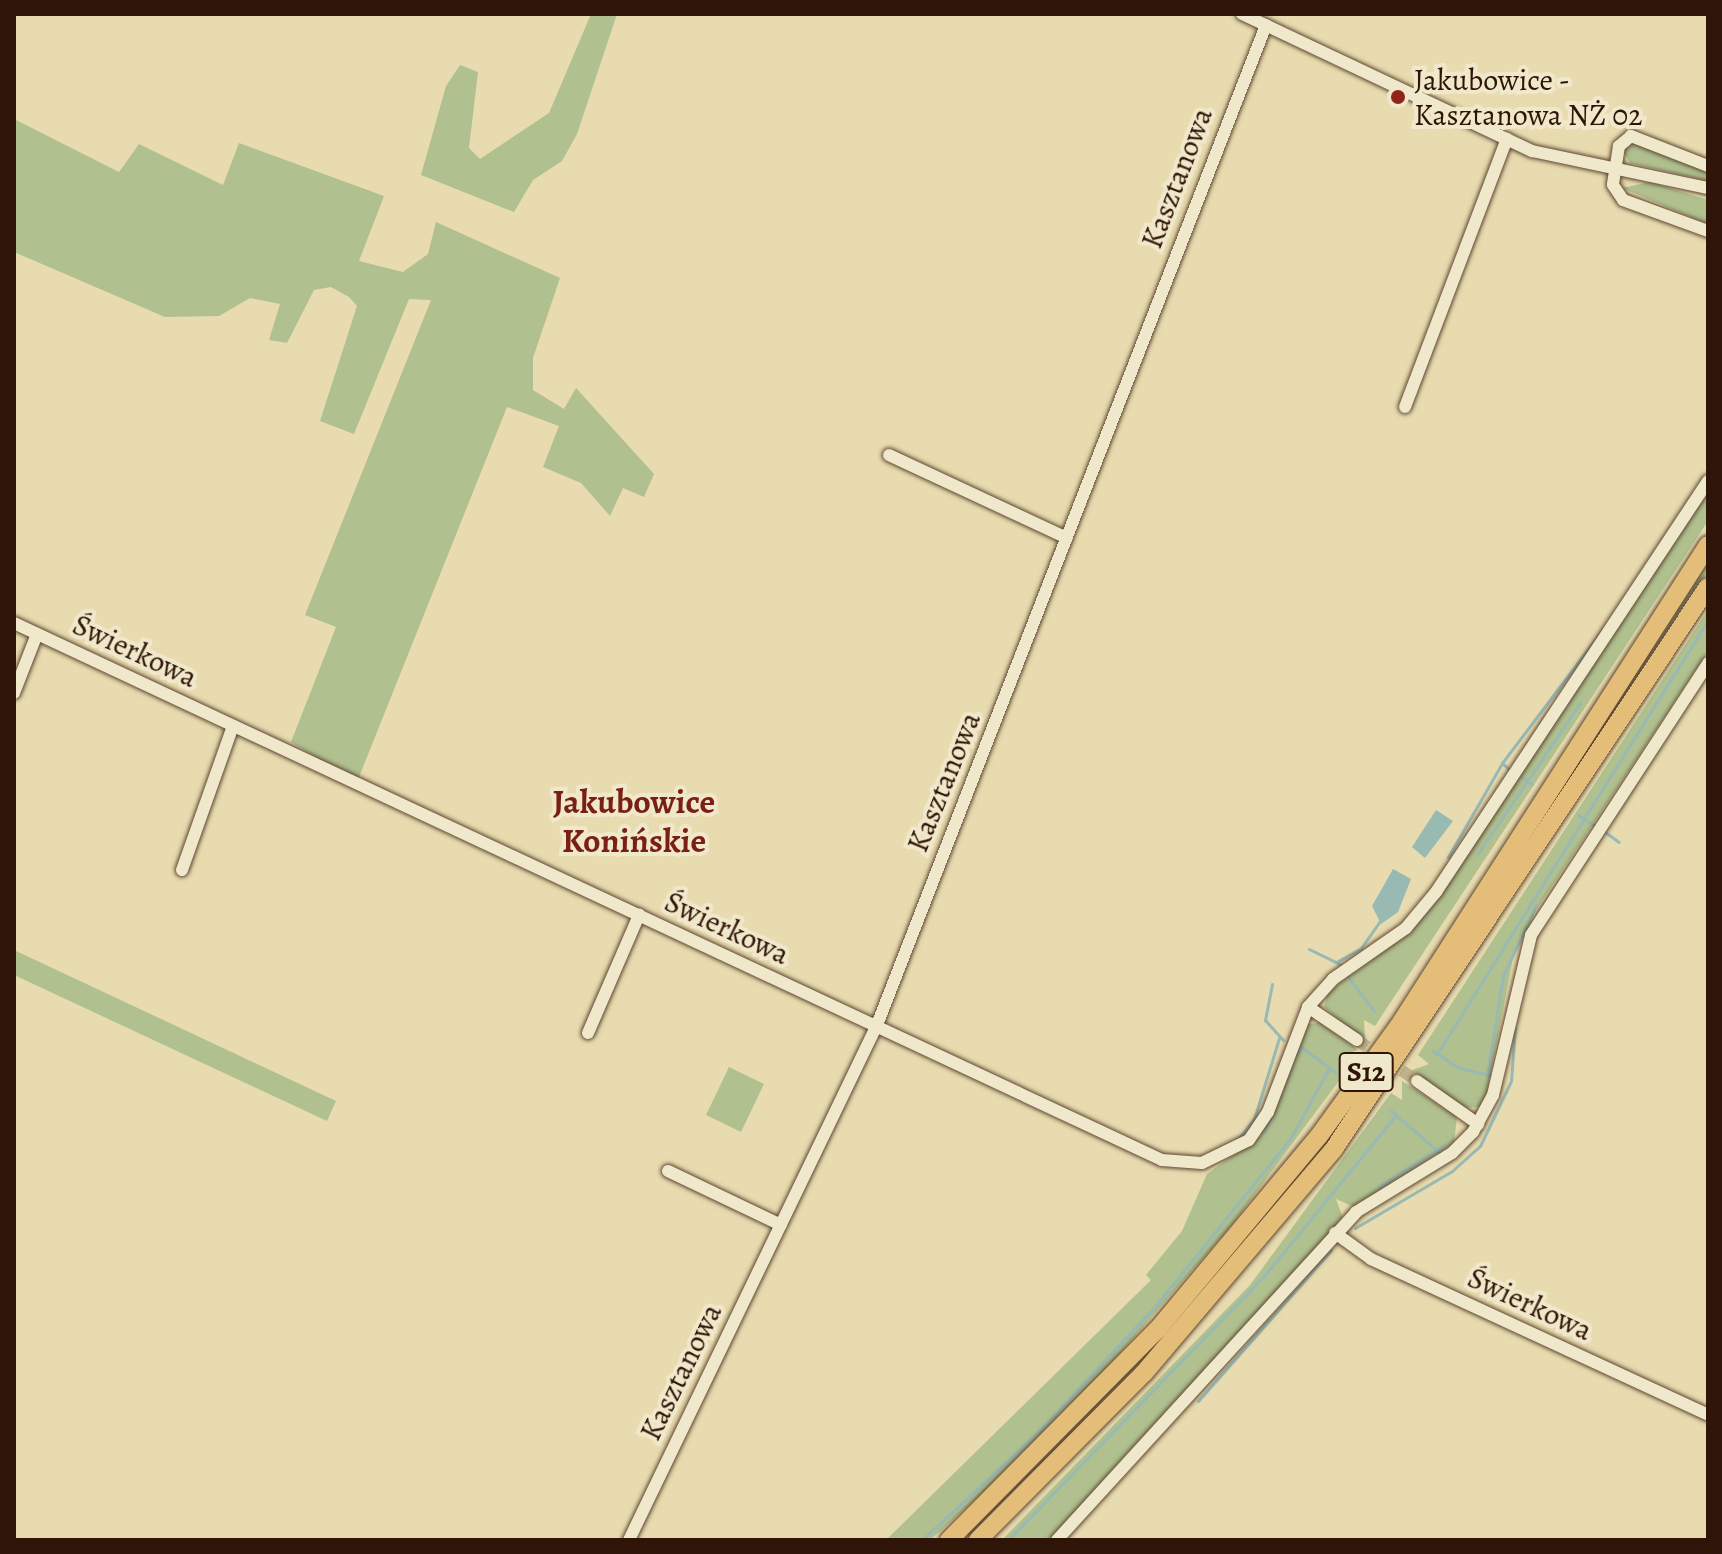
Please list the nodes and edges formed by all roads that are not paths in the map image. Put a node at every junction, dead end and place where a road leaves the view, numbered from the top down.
1 (1242, 14) edge
2 (1266, 25) junction
3 (1507, 139) junction
4 (1615, 166) junction
5 (1708, 166) edge
6 (1708, 188) edge
7 (1708, 231) edge
8 (1405, 407) dead end
9 (889, 455) dead end
10 (1708, 481) edge
11 (1067, 538) junction
12 (1708, 545) edge
13 (1708, 587) edge
14 (14, 623) edge
15 (37, 634) junction
16 (1708, 663) edge
17 (14, 693) edge
18 (233, 726) junction
19 (182, 870) dead end
20 (639, 915) junction
21 (1308, 1007) junction
22 (877, 1025) junction
23 (588, 1033) dead end
24 (1357, 1040) tunnel mouth
25 (1417, 1081) tunnel mouth
26 (1478, 1124) junction
27 (668, 1171) dead end
28 (781, 1225) junction
29 (1335, 1233) junction
30 (1708, 1415) edge
31 (629, 1540) edge
32 (949, 1540) edge
33 (978, 1540) edge
34 (1057, 1540) edge

1 - 2 street
2 - 3 street
2 - 11 street, Kasztanowa
3 - 4 street
3 - 8 street
4 - 5 street
4 - 6 street
4 - 7 street
9 - 11 street
10 - 21 street
11 - 22 street, Kasztanowa
12 - 32 highway, S12
13 - 33 highway, S12
14 - 15 street, Świerkowa
15 - 17 street
15 - 18 street, Świerkowa
16 - 26 street
18 - 19 street
18 - 20 street, Świerkowa
20 - 22 street, Świerkowa
20 - 23 street
21 - 22 street, Świerkowa
21 - 24 street
22 - 28 street, Kasztanowa
25 - 26 street
26 - 29 street
27 - 28 street
28 - 31 street, Kasztanowa
29 - 30 street, Świerkowa
29 - 34 street

